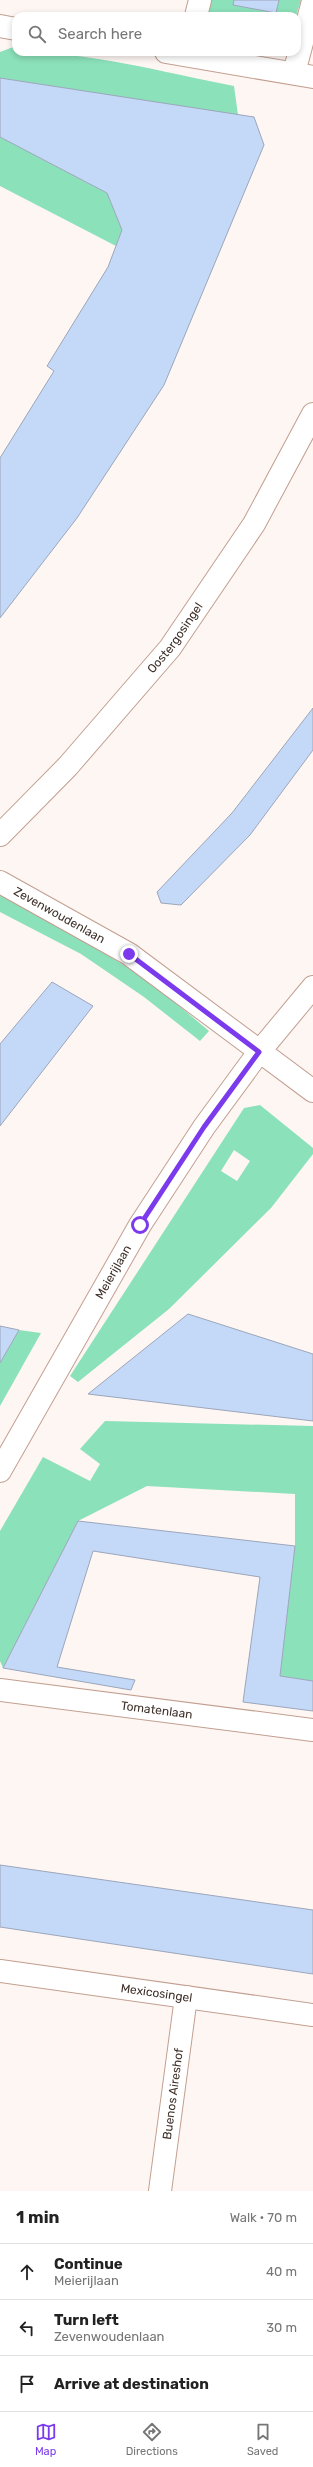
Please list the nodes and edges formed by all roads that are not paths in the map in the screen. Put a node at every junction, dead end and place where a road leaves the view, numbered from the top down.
1 (200, 0) edge
2 (313, 1) edge
3 (197, 12) edge
4 (0, 26) edge
5 (12, 28) edge
6 (197, 56) edge
7 (304, 75) edge
8 (313, 414) edge
9 (0, 835) edge
10 (0, 882) edge
11 (313, 987) edge
12 (259, 1052) junction
13 (313, 1090) edge
14 (0, 1471) edge
15 (0, 1690) edge
16 (313, 1730) edge
17 (0, 1971) edge
18 (186, 1997) junction
19 (313, 2015) edge
20 (160, 2191) edge

1 - 3 street
2 - 7 street
4 - 5 street
6 - 7 street
8 - 9 street, Oostergosingel
10 - 12 street, Zevenwoudenlaan
11 - 12 street, Meierijlaan
12 - 13 street, Zevenwoudenlaan
12 - 14 street, Meierijlaan
15 - 16 street, Tomatenlaan
17 - 18 street, Mexicosingel
18 - 19 street, Mexicosingel
18 - 20 street, Buenos Aireshof

